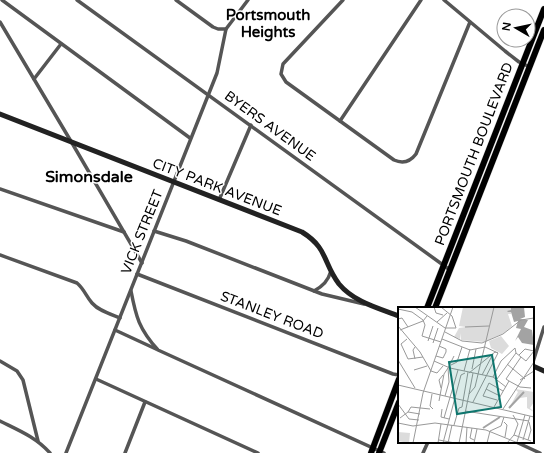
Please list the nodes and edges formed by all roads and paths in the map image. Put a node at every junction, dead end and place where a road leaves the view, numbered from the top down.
1 (2, 0) edge
2 (77, 0) edge
3 (176, 0) edge
4 (248, 0) edge
5 (343, 0) edge
6 (420, 0) edge
7 (444, 0) edge
8 (544, 9) edge
9 (0, 22) edge
10 (470, 22) junction
11 (226, 29) junction
12 (544, 30) edge
13 (61, 44) junction
14 (522, 64) junction
15 (530, 67) junction
16 (34, 79) junction
17 (208, 95) junction
18 (0, 114) edge
19 (340, 121) junction
20 (251, 125) junction
21 (190, 138) junction
22 (72, 143) junction
23 (174, 183) junction
24 (0, 189) edge
25 (219, 200) junction
26 (154, 231) junction
27 (124, 232) junction
28 (0, 255) edge
29 (142, 263) junction
30 (444, 266) junction
31 (450, 270) junction
32 (331, 271) junction
33 (138, 274) junction
34 (131, 290) junction
35 (314, 291) junction
36 (371, 305) junction
37 (427, 307) edge
38 (435, 307) edge
39 (398, 316) edge
40 (120, 318) junction
41 (544, 327) edge
42 (115, 330) junction
43 (158, 350) junction
44 (534, 359) edge
45 (0, 361) edge
46 (534, 366) edge
47 (544, 371) edge
48 (398, 375) edge
49 (96, 379) junction
50 (398, 382) edge
51 (145, 402) junction
52 (398, 405) edge
53 (0, 421) edge
54 (38, 441) junction
55 (428, 443) edge
56 (518, 443) edge
57 (372, 450) edge
58 (381, 452) edge
59 (50, 453) edge
60 (66, 453) edge
61 (125, 453) edge
62 (258, 453) edge
63 (423, 453) edge
64 (540, 453) edge

1 - 13 street
2 - 17 street, BYERS AVENUE
3 - 11 street
4 - 11 street, VICK STREET
5 - 19 street
6 - 19 street
7 - 10 street
8 - 14 main road, PORTSMOUTH BOULEVARD
9 - 16 street
10 - 14 street
10 - 19 street
11 - 17 street, VICK STREET
12 - 15 main road, PORTSMOUTH BOULEVARD
13 - 16 street
13 - 21 street
14 - 15 street
14 - 30 main road, PORTSMOUTH BOULEVARD
15 - 31 main road, PORTSMOUTH BOULEVARD
16 - 22 street
17 - 20 street, BYERS AVENUE
17 - 21 street, VICK STREET
18 - 22 street, CITY PARK AVENUE
20 - 25 street
20 - 30 street, BYERS AVENUE
21 - 23 street, VICK STREET
22 - 23 street, CITY PARK AVENUE
22 - 27 street
23 - 25 street, CITY PARK AVENUE
23 - 26 street, VICK STREET
24 - 27 street
25 - 32 street, CITY PARK AVENUE
26 - 29 street, VICK STREET
26 - 35 street
27 - 29 street
28 - 40 street
29 - 33 street, VICK STREET
30 - 31 street, BYERS AVENUE
30 - 37 main road, PORTSMOUTH BOULEVARD
31 - 38 main road, PORTSMOUTH BOULEVARD
32 - 35 street
32 - 36 street, CITY PARK AVENUE
33 - 34 street, VICK STREET
33 - 48 street, STANLEY ROAD
34 - 40 street, VICK STREET
34 - 43 street
35 - 36 street
36 - 39 street, CITY PARK AVENUE
40 - 42 street, VICK STREET
41 - 44 street
42 - 43 street
42 - 49 street, VICK STREET
43 - 57 street
45 - 54 street
46 - 47 street
49 - 51 street
49 - 60 street, VICK STREET
50 - 57 main road
51 - 61 street
51 - 62 street
52 - 58 main road
53 - 54 street
54 - 59 street
55 - 63 street
56 - 64 street
57 - 58 street

